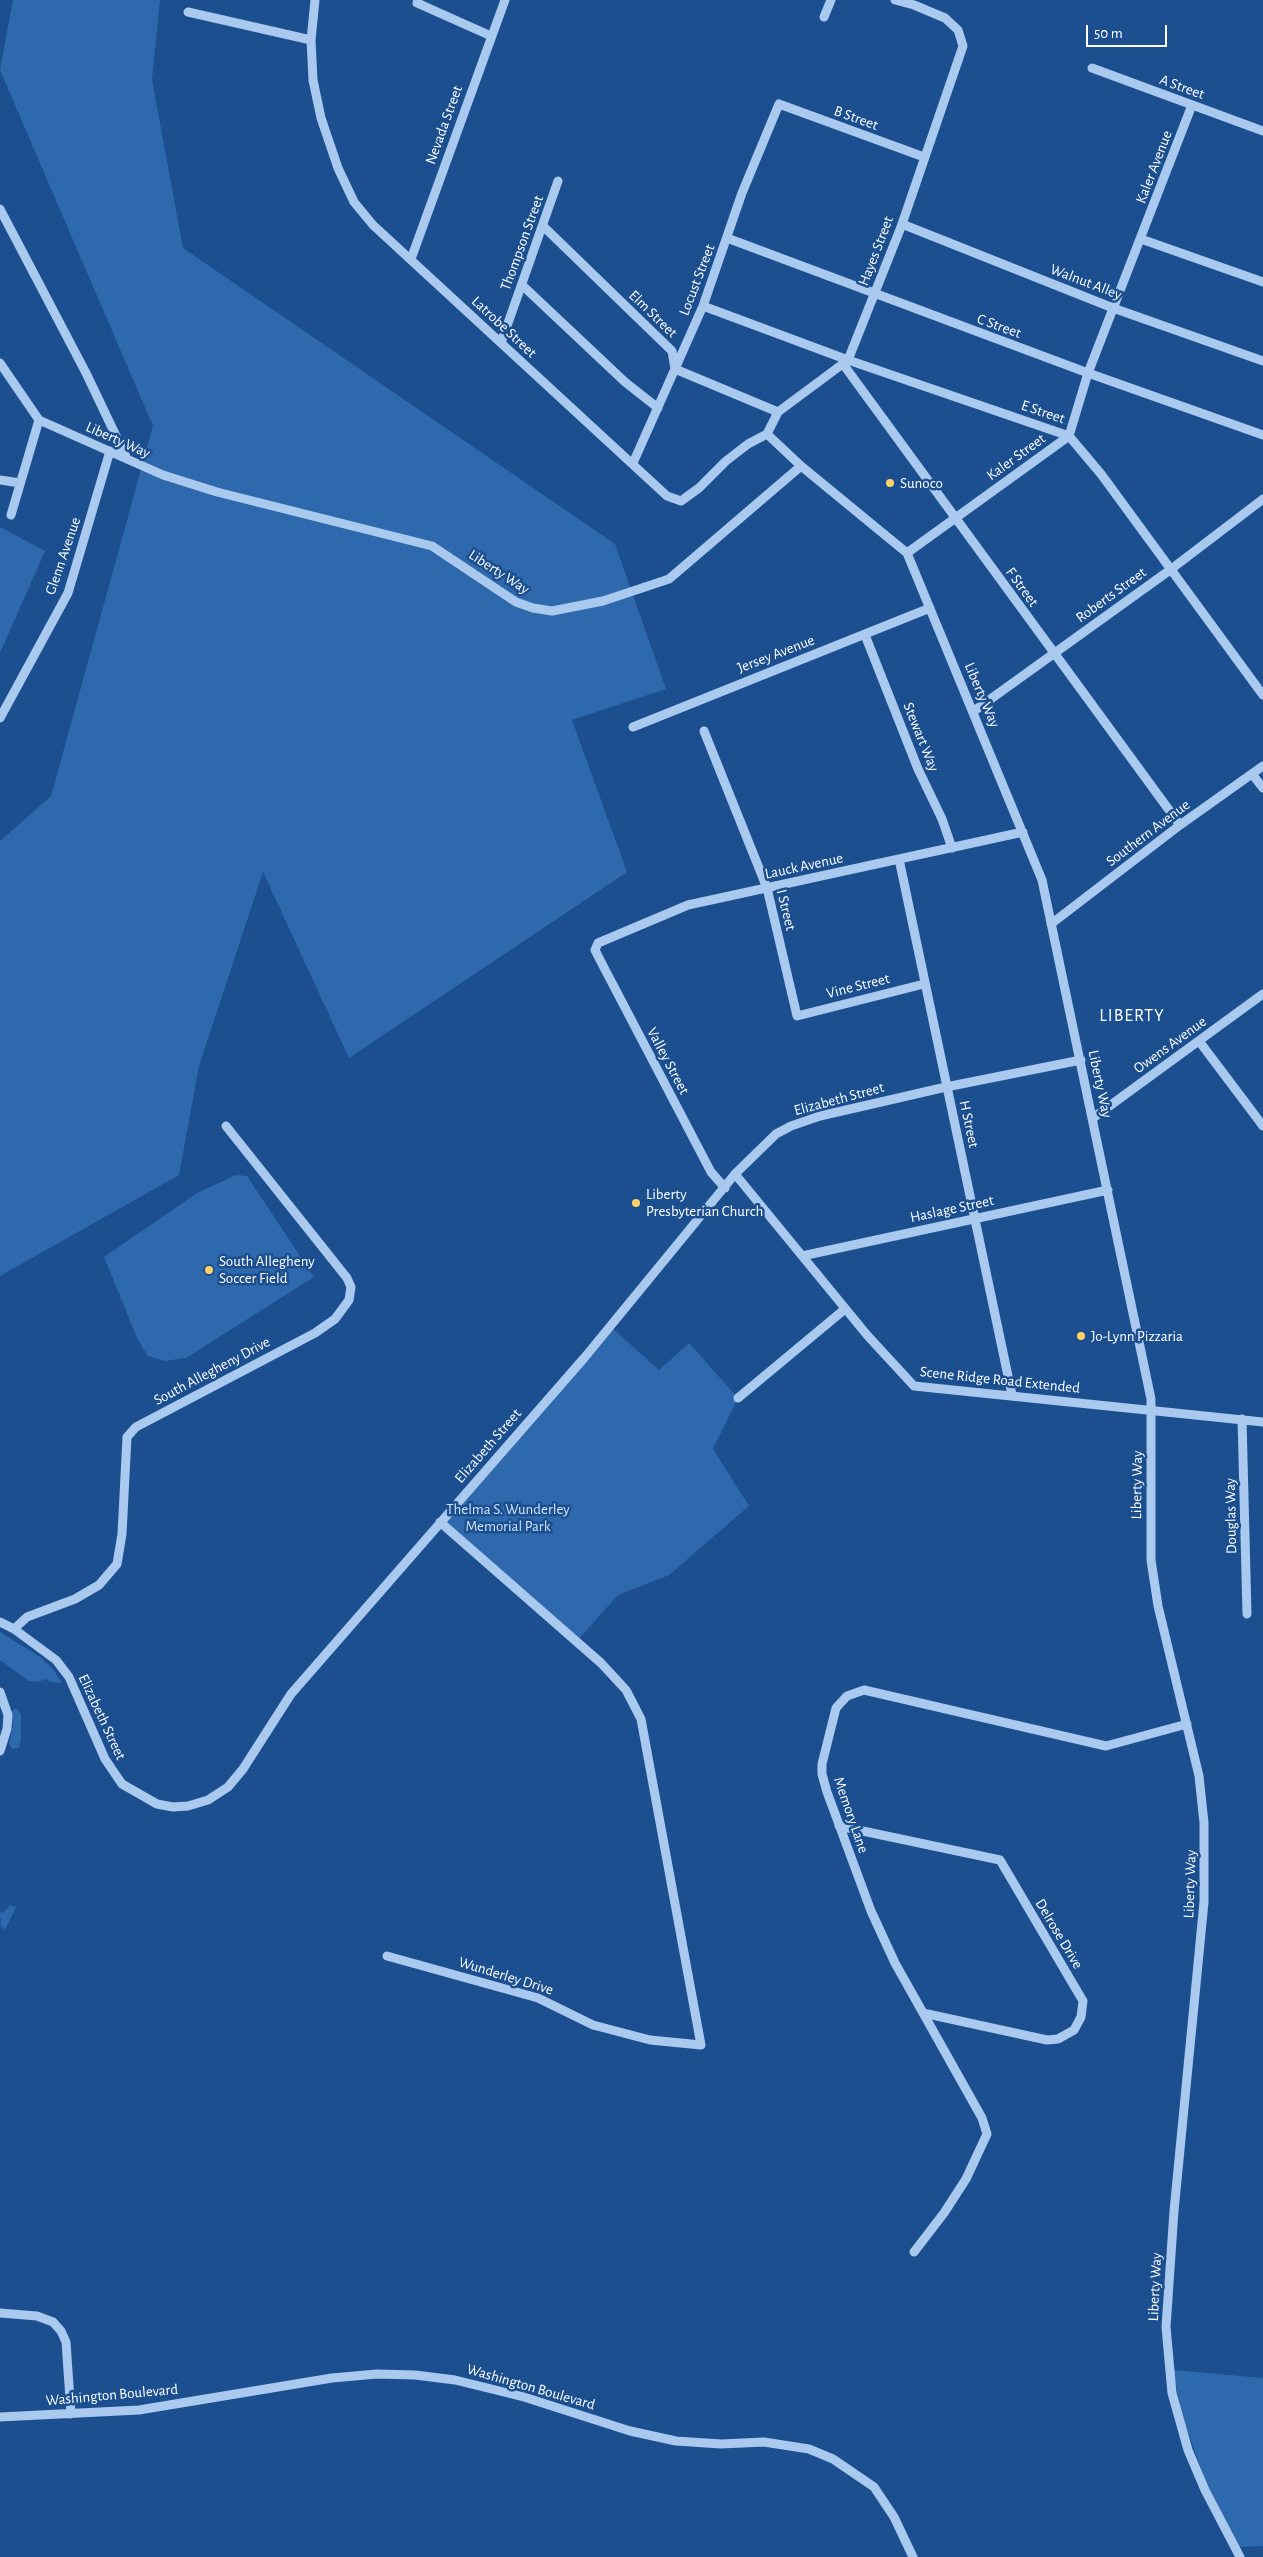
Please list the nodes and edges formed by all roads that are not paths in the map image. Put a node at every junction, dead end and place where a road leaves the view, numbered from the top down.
1 (316, 0) edge
2 (505, 0) edge
3 (831, 0) edge
4 (895, 0) edge
5 (417, 2) edge
6 (188, 12) dead end
7 (824, 17) dead end
8 (491, 36) junction
9 (311, 40) junction
10 (1092, 68) dead end
11 (779, 104) joint
12 (1192, 105) junction
13 (1263, 131) edge
14 (924, 158) junction
15 (558, 180) dead end
16 (0, 209) edge
17 (902, 224) junction
18 (543, 226) junction
19 (727, 238) junction
20 (1141, 239) junction
21 (411, 259) junction
22 (1263, 282) edge
23 (522, 285) junction
24 (874, 294) junction
25 (703, 306) junction
26 (1113, 308) junction
27 (501, 342) junction
28 (1263, 361) edge
29 (846, 362) junction
30 (0, 363) edge
31 (675, 370) junction
32 (1088, 373) junction
33 (658, 408) junction
34 (778, 412) junction
35 (40, 420) junction
36 (767, 434) junction
37 (1263, 435) edge
38 (1069, 436) junction
39 (110, 451) junction
40 (127, 459) junction
41 (633, 462) junction
42 (801, 466) junction
43 (0, 480) edge
44 (20, 483) junction
45 (1263, 498) edge
46 (11, 515) dead end
47 (955, 518) junction
48 (907, 553) junction
49 (1170, 570) junction
50 (930, 608) junction
51 (865, 635) junction
52 (1053, 653) junction
53 (1263, 695) edge
54 (974, 712) junction
55 (0, 718) edge
56 (633, 727) dead end
57 (704, 731) dead end
58 (1263, 766) edge
59 (1252, 774) junction
60 (1263, 788) edge
61 (1180, 825) junction
62 (1023, 832) junction
63 (952, 848) junction
64 (899, 859) junction
65 (767, 888) junction
66 (1051, 924) junction
67 (598, 943) joint
68 (924, 984) junction
69 (1263, 994) edge
70 (797, 1016) joint
71 (1199, 1041) junction
72 (1081, 1060) junction
73 (946, 1087) junction
74 (1093, 1118) junction
75 (226, 1126) dead end
76 (1263, 1126) edge
77 (735, 1174) junction
78 (725, 1188) junction
79 (1108, 1190) junction
80 (975, 1218) junction
81 (802, 1256) junction
82 (845, 1309) junction
83 (1012, 1395) junction
84 (738, 1398) dead end
85 (1151, 1410) junction
86 (1242, 1419) junction
87 (1263, 1422) edge
88 (440, 1522) junction
89 (1247, 1614) dead end
90 (0, 1622) edge
91 (14, 1629) junction
92 (0, 1692) edge
93 (1187, 1724) junction
94 (0, 1751) edge
95 (839, 1826) junction
96 (387, 1956) dead end
97 (923, 2014) junction
98 (914, 2252) dead end
99 (0, 2313) edge
100 (71, 2414) junction
101 (0, 2417) edge
102 (913, 2557) edge
103 (1240, 2557) edge

1 - 9 street, Latrobe Street
2 - 8 street, Nevada Street
3 - 7 street
4 - 14 street, Hayes Street
5 - 8 street
6 - 9 street
8 - 21 street, Nevada Street
9 - 21 street, Latrobe Street
10 - 12 street, A Street
11 - 14 street, B Street
11 - 19 street, Locust Street
12 - 13 street, A Street
12 - 20 street, Kaler Avenue
14 - 17 street, Hayes Street
15 - 18 street, Thompson Street
16 - 40 street
17 - 24 street, Hayes Street
17 - 26 street, Walnut Alley
18 - 23 street, Thompson Street
18 - 31 street, Elm Street
19 - 24 street, C Street
19 - 25 street, Locust Street
20 - 22 street
20 - 26 street, Kaler Street
21 - 27 street, Latrobe Street
23 - 27 street, Thompson Street
23 - 33 street
24 - 29 street, Hayes Street
24 - 32 street, C Street
25 - 29 street, E Street
25 - 31 street, Locust Street
26 - 28 street, Walnut Alley
26 - 32 street, Kaler Street
27 - 41 street, Latrobe Street
29 - 34 street
29 - 38 street, E Street
29 - 47 street, F Street
30 - 35 street
31 - 33 street, Locust Street
31 - 34 street
32 - 37 street, C Street
32 - 38 street, Kaler Street
33 - 41 street, Locust Street
34 - 36 street
35 - 39 street, Liberty Way
35 - 44 street
36 - 41 street, Latrobe Street
36 - 42 street
38 - 47 street, Kaler Street
38 - 49 street, E Street
39 - 40 street, Liberty Way
39 - 55 street, Glenn Avenue
40 - 42 street, Liberty Way
42 - 48 street, Liberty Way
43 - 44 street
44 - 46 street
45 - 49 street, Roberts Street
47 - 48 street, Kaler Street
47 - 52 street, F Street
48 - 50 street, Liberty Way
49 - 52 street, Roberts Street
49 - 53 street, E Street
50 - 51 street, Jersey Avenue
50 - 54 street, Liberty Way
51 - 56 street, Jersey Avenue
51 - 63 street, Stewart Way
52 - 54 street, Roberts Street
52 - 61 street, F Street
54 - 62 street, Liberty Way
57 - 65 street, I Street
58 - 59 street, Southern Avenue
59 - 60 street
59 - 61 street, Southern Avenue
61 - 66 street, Southern Avenue
62 - 63 street, Lauck Avenue
62 - 66 street, Liberty Way
63 - 64 street, Lauck Avenue
64 - 65 street, Lauck Avenue
64 - 68 street, H Street
65 - 67 street, Lauck Avenue
65 - 70 street, I Street
66 - 72 street, Liberty Way
67 - 78 street, Valley Street
68 - 70 street, Vine Street
68 - 73 street, H Street
69 - 71 street, Owens Avenue
71 - 74 street, Owens Avenue
71 - 76 street
72 - 73 street, Elizabeth Street
72 - 74 street, Liberty Way
73 - 77 street, Elizabeth Street
73 - 80 street, H Street
74 - 79 street, Liberty Way
75 - 91 street, South Allegheny Drive
77 - 78 street, Elizabeth Street
77 - 81 street
78 - 88 street, Elizabeth Street
79 - 80 street, Haslage Street
79 - 85 street, Liberty Way
80 - 81 street, Haslage Street
80 - 83 street, H Street
81 - 82 street
82 - 83 street, Scene Ridge Road Extended
82 - 84 street
83 - 85 street, Scene Ridge Road Extended
85 - 86 street, Scene Ridge Road Extended
85 - 93 street, Liberty Way
86 - 87 street, Scene Ridge Road Extended
86 - 89 street, Douglas Way
88 - 91 street, Elizabeth Street
88 - 96 street, Wunderley Drive
90 - 91 street
92 - 94 street
93 - 95 street, Memory Lane
93 - 103 street, Liberty Way
95 - 97 street, Memory Lane
95 - 97 street, Delrose Drive
97 - 98 street, Memory Lane
99 - 100 street
100 - 101 street, Washington Boulevard
100 - 102 street, Washington Boulevard

